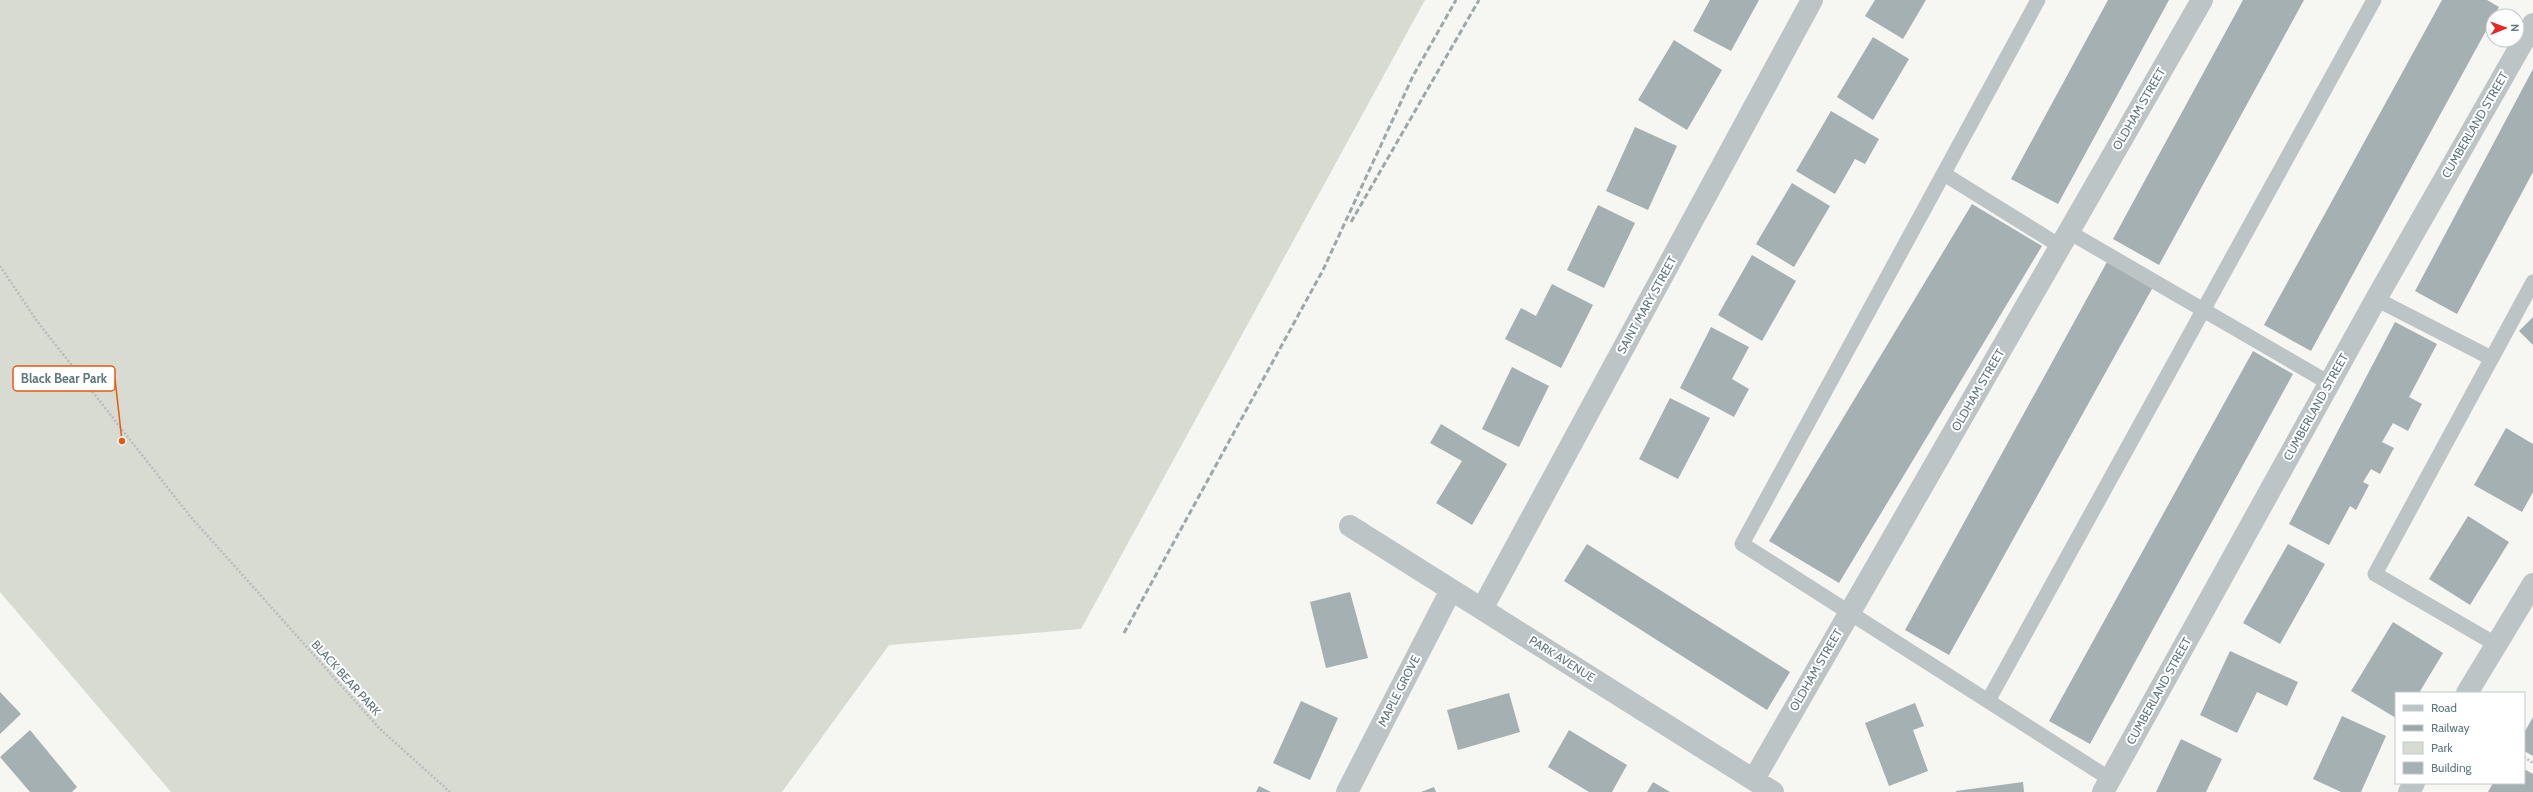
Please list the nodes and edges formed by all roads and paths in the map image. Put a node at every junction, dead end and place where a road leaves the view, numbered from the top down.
1 (1812, 0) edge
2 (2038, 0) edge
3 (2202, 0) edge
4 (2374, 0) edge
5 (2533, 24) edge
6 (1944, 174) junction
7 (2064, 239) junction
8 (0, 266) edge
9 (2533, 282) edge
10 (2376, 299) junction
11 (2204, 311) junction
12 (2491, 358) junction
13 (2329, 383) junction
14 (1350, 526) dead end
15 (2533, 584) edge
16 (1451, 590) junction
17 (1482, 609) junction
18 (1850, 611) junction
19 (2497, 645) junction
20 (2468, 692) edge
21 (1988, 701) junction
22 (1754, 780) junction
23 (2107, 786) edge
24 (450, 792) edge
25 (1347, 792) edge
26 (1773, 792) edge

1 - 17 street, SAINT MARY STREET
2 - 6 lane
3 - 7 street, OLDHAM STREET
4 - 11 lane
5 - 10 street, CUMBERLAND STREET
6 - 7 lane
6 - 18 lane
7 - 11 lane
7 - 18 street, OLDHAM STREET
8 - 24 path, BLACK BEAR PARK
9 - 12 lane
10 - 12 lane
10 - 13 street, CUMBERLAND STREET
11 - 13 lane
11 - 21 lane
12 - 19 lane
13 - 23 street, CUMBERLAND STREET
14 - 16 street, PARK AVENUE
15 - 19 street
16 - 17 street, PARK AVENUE
16 - 25 street, MAPLE GROVE
17 - 22 street, PARK AVENUE
18 - 21 lane
18 - 22 street, OLDHAM STREET
19 - 20 street
21 - 23 lane
22 - 26 street, PARK AVENUE

